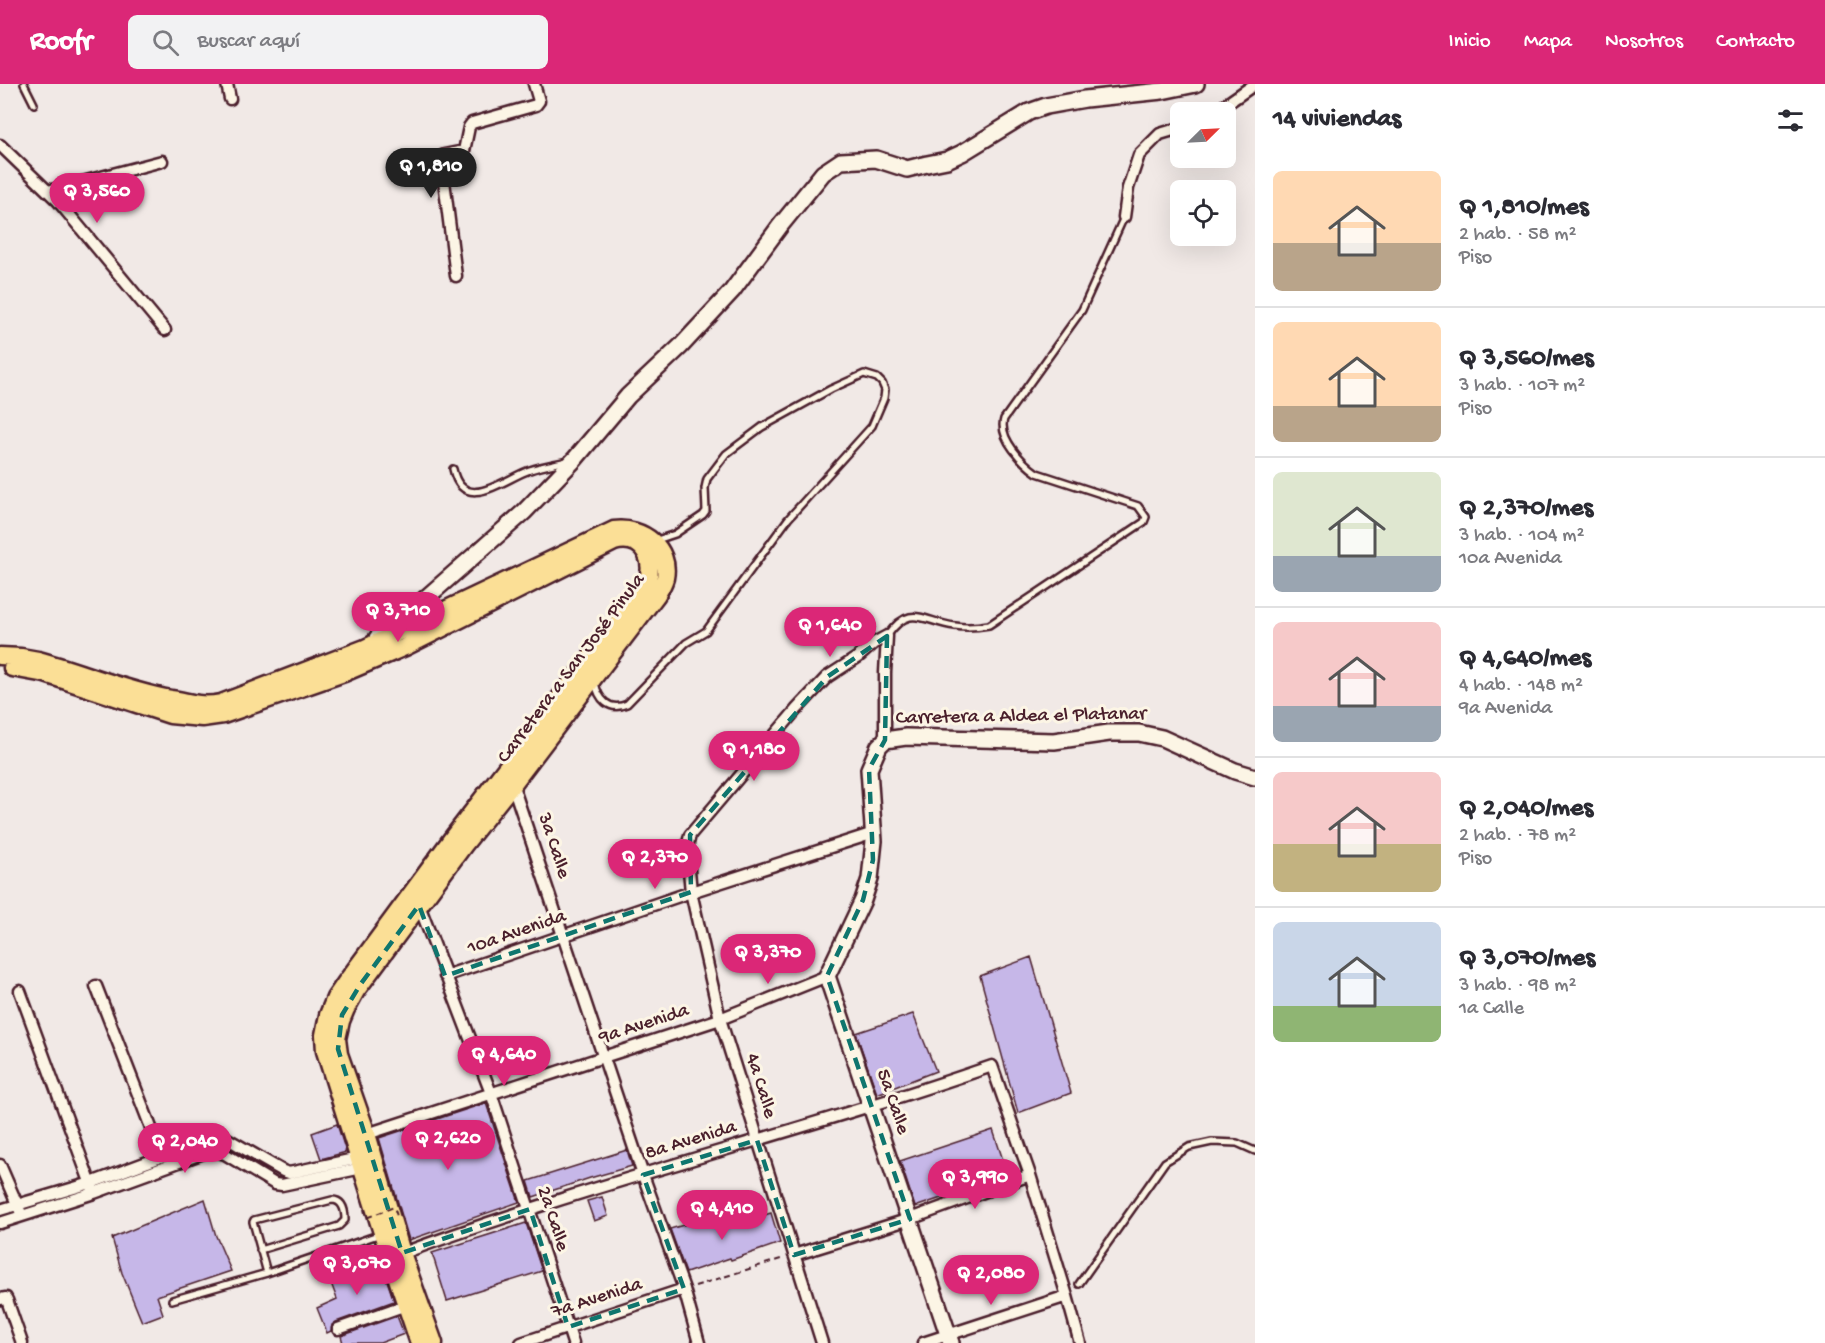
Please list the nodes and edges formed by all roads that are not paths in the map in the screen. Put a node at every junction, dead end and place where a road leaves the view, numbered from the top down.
1 (24, 84) edge
2 (227, 84) edge
3 (534, 84) edge
4 (1196, 84) edge
5 (1255, 84) edge
6 (230, 99) dead end
7 (1229, 102) edge
8 (34, 104) dead end
9 (1170, 131) edge
10 (0, 145) edge
11 (162, 161) dead end
12 (48, 191) junction
13 (1124, 217) joint
14 (456, 276) dead end
15 (165, 330) dead end
16 (575, 459) junction
17 (453, 469) dead end
18 (653, 541) junction
19 (886, 636) junction
20 (365, 648) junction
21 (0, 656) edge
22 (0, 667) edge
23 (595, 677) junction
24 (885, 740) junction
25 (510, 776) junction
26 (1255, 777) edge
27 (874, 833) junction
28 (691, 892) junction
29 (419, 905) junction
30 (563, 936) junction
31 (445, 976) junction
32 (827, 976) junction
33 (96, 986) dead end
34 (21, 991) dead end
35 (720, 1019) junction
36 (605, 1057) junction
37 (338, 1072) junction
38 (491, 1094) junction
39 (872, 1106) junction
40 (367, 1134) junction
41 (757, 1140) junction
42 (1255, 1151) edge
43 (162, 1156) junction
44 (361, 1163) junction
45 (0, 1165) edge
46 (1030, 1174) junction
47 (644, 1175) junction
48 (92, 1188) junction
49 (17, 1205) junction
50 (530, 1209) junction
51 (0, 1210) edge
52 (23, 1217) junction
53 (910, 1219) junction
54 (0, 1223) edge
55 (382, 1233) junction
56 (260, 1250) junction
57 (396, 1255) junction
58 (794, 1255) junction
59 (267, 1273) junction
60 (1079, 1284) dead end
61 (684, 1289) junction
62 (1068, 1296) junction
63 (3, 1298) edge
64 (172, 1300) dead end
65 (412, 1302) junction
66 (568, 1327) junction
67 (338, 1329) dead end
68 (950, 1339) edge
69 (22, 1343) edge
70 (419, 1343) edge
71 (434, 1343) edge
72 (521, 1343) edge
73 (573, 1343) edge
74 (699, 1343) edge
75 (822, 1343) edge
76 (923, 1343) edge
77 (1080, 1343) edge

1 - 8 lane
2 - 6 street
3 - 14 street
4 - 16 street
5 - 7 street
9 - 13 street
10 - 12 street
11 - 12 street
12 - 15 street
13 - 19 lane
16 - 17 lane
16 - 20 street
18 - 20 main road
18 - 23 main road, Carretera a San José Pinula
18 - 23 lane
19 - 24 street
19 - 28 street, 4a Calle
20 - 21 main road
22 - 25 main road, Carretera a San José Pinula
23 - 25 main road, Carretera a San José Pinula
24 - 26 street, Carretera a Aldea el Platanar
24 - 27 street, Carretera a Aldea el Platanar
25 - 29 main road, Carretera a San José Pinula
25 - 30 street, 3a Calle
25 - 37 main road, Carretera a San José Pinula
27 - 28 street, 10a Avenida
27 - 32 street, Carretera a Aldea el Platanar
28 - 30 street, 10a Avenida
28 - 35 street, 4a Calle
29 - 31 street, 2a Calle
29 - 37 main road, Carretera a San José Pinula
30 - 31 street, 10a Avenida
30 - 36 street, 3a Calle
31 - 38 street, 2a Calle
32 - 35 street, 9a Avenida
32 - 39 street, 5a Calle
33 - 43 street
34 - 48 street
35 - 36 street, 9a Avenida
35 - 41 street, 4a Calle
36 - 38 street, 9a Avenida
36 - 47 street, 3a Calle
37 - 40 main road
37 - 44 main road
38 - 40 street, 9a Avenida
38 - 50 street, 2a Calle
39 - 41 street, 8a Avenida
39 - 46 street, 8a Avenida
39 - 53 street, 5a Calle
40 - 57 main road
41 - 47 street, 8a Avenida
41 - 58 street, 4a Calle
42 - 60 lane
43 - 44 street
43 - 48 street
44 - 48 street
44 - 55 main road
45 - 49 street
46 - 53 street
46 - 62 street
47 - 50 street, 8a Avenida
47 - 61 street, 3a Calle
48 - 49 street
48 - 52 street
49 - 51 street
49 - 52 street
50 - 57 street, 8a Avenida
50 - 66 street, 2a Calle
52 - 54 street
53 - 58 street
53 - 68 street, 5a Calle
55 - 57 main road
55 - 59 lane
56 - 56 lane
56 - 59 lane
57 - 65 main road
58 - 75 street, 4a Calle
59 - 64 lane
61 - 66 street, 7a Avenida
61 - 74 street, 3a Calle
62 - 68 street
62 - 77 street
63 - 69 street
65 - 67 street
65 - 70 main road
65 - 71 main road
66 - 72 street, 7a Avenida
66 - 73 street, 2a Calle
68 - 76 street

